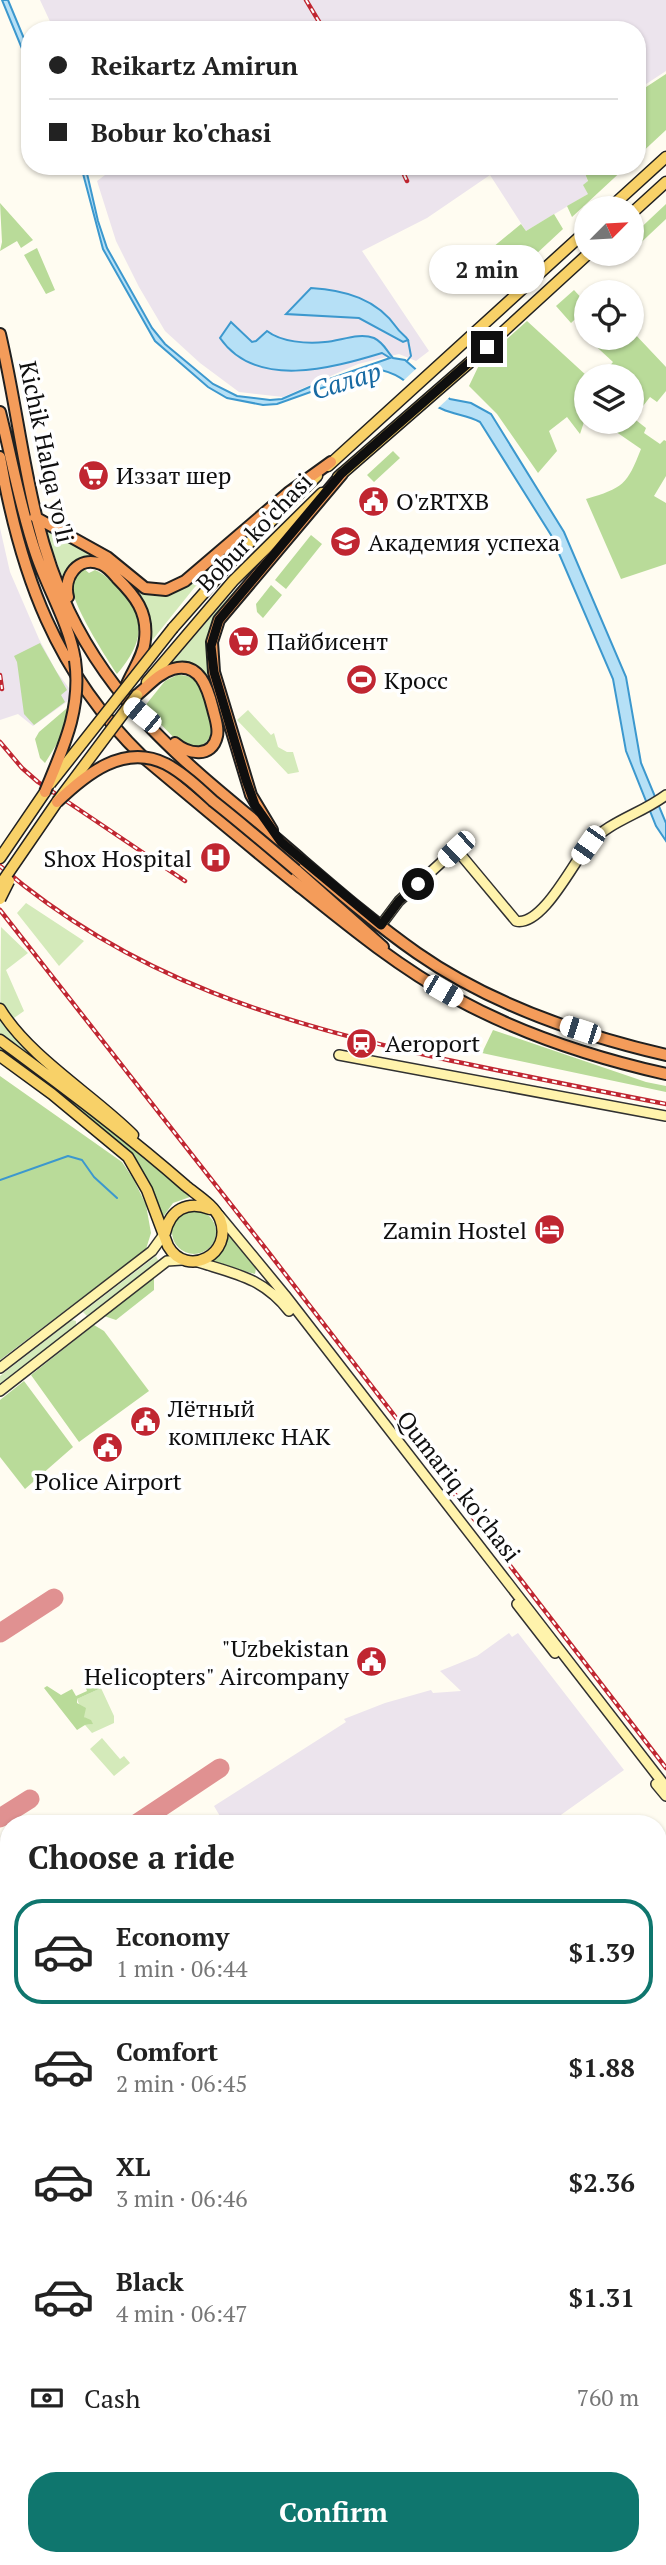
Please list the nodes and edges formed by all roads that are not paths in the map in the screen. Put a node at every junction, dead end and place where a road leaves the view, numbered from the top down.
1 (666, 157) edge
2 (666, 182) edge
3 (623, 196) edge
4 (644, 202) edge
5 (574, 241) edge
6 (575, 266) edge
7 (0, 334) edge
8 (457, 350) junction
9 (469, 363) junction
10 (0, 412) edge
11 (0, 457) edge
12 (331, 462) junction
13 (341, 474) junction
14 (35, 517) junction
15 (84, 639) junction
16 (126, 685) junction
17 (138, 695) junction
18 (127, 702) junction
19 (45, 792) junction
20 (664, 797) edge
21 (57, 802) junction
22 (18, 830) junction
23 (30, 840) junction
24 (281, 842) junction
25 (0, 851) edge
26 (0, 858) edge
27 (0, 885) edge
28 (0, 900) edge
29 (381, 925) junction
30 (371, 939) junction
31 (0, 1009) edge
32 (0, 1040) edge
33 (339, 1055) dead end
34 (666, 1055) edge
35 (0, 1056) edge
36 (666, 1074) edge
37 (666, 1116) edge
38 (163, 1166) junction
39 (216, 1213) junction
40 (165, 1233) junction
41 (182, 1260) junction
42 (198, 1262) junction
43 (75, 1310) junction
44 (86, 1324) junction
45 (0, 1368) edge
46 (0, 1391) edge
47 (666, 1787) edge
48 (666, 1796) edge

1 - 3 main road
2 - 4 main road
5 - 8 main road, Bobur ko'chasi
6 - 9 main road, Bobur ko'chasi
7 - 14 highway, Kichik Halqa yo'li
8 - 9 main road
8 - 12 main road, Bobur ko'chasi
9 - 13 main road, Bobur ko'chasi
10 - 19 highway, bridge
11 - 30 highway, Kichik Halqa yo'li
12 - 14 highway
12 - 16 main road, Bobur ko'chasi, bridge
13 - 17 main road, Bobur ko'chasi
13 - 24 highway
14 - 15 highway, Kichik Halqa yo'li
15 - 16 highway
15 - 18 highway, Kichik Halqa yo'li
16 - 19 main road, Bobur ko'chasi, bridge
17 - 18 highway
17 - 21 main road, Bobur ko'chasi, bridge
18 - 24 highway, Kichik Halqa yo'li
19 - 22 main road, Bobur ko'chasi
20 - 29 main road
21 - 23 main road, Bobur ko'chasi, bridge
21 - 30 highway, bridge
22 - 25 main road
22 - 26 main road, Bobur ko'chasi
23 - 27 main road, Bobur ko'chasi, bridge
23 - 28 main road, bridge
24 - 29 highway, Kichik Halqa yo'li
29 - 30 highway
29 - 34 highway, Kichik Halqa yo'li
30 - 36 highway, Kichik Halqa yo'li
31 - 38 main road
32 - 38 main road, Qumariq ko'chasi
33 - 37 main road
35 - 40 main road
38 - 39 main road, Qumariq ko'chasi
39 - 40 main road
39 - 42 main road
39 - 47 main road, Qumariq ko'chasi
40 - 41 main road
40 - 43 main road
41 - 42 main road, Qumariq ko'chasi
41 - 44 main road
42 - 48 main road, Qumariq ko'chasi
43 - 44 main road
43 - 45 main road
44 - 46 main road

